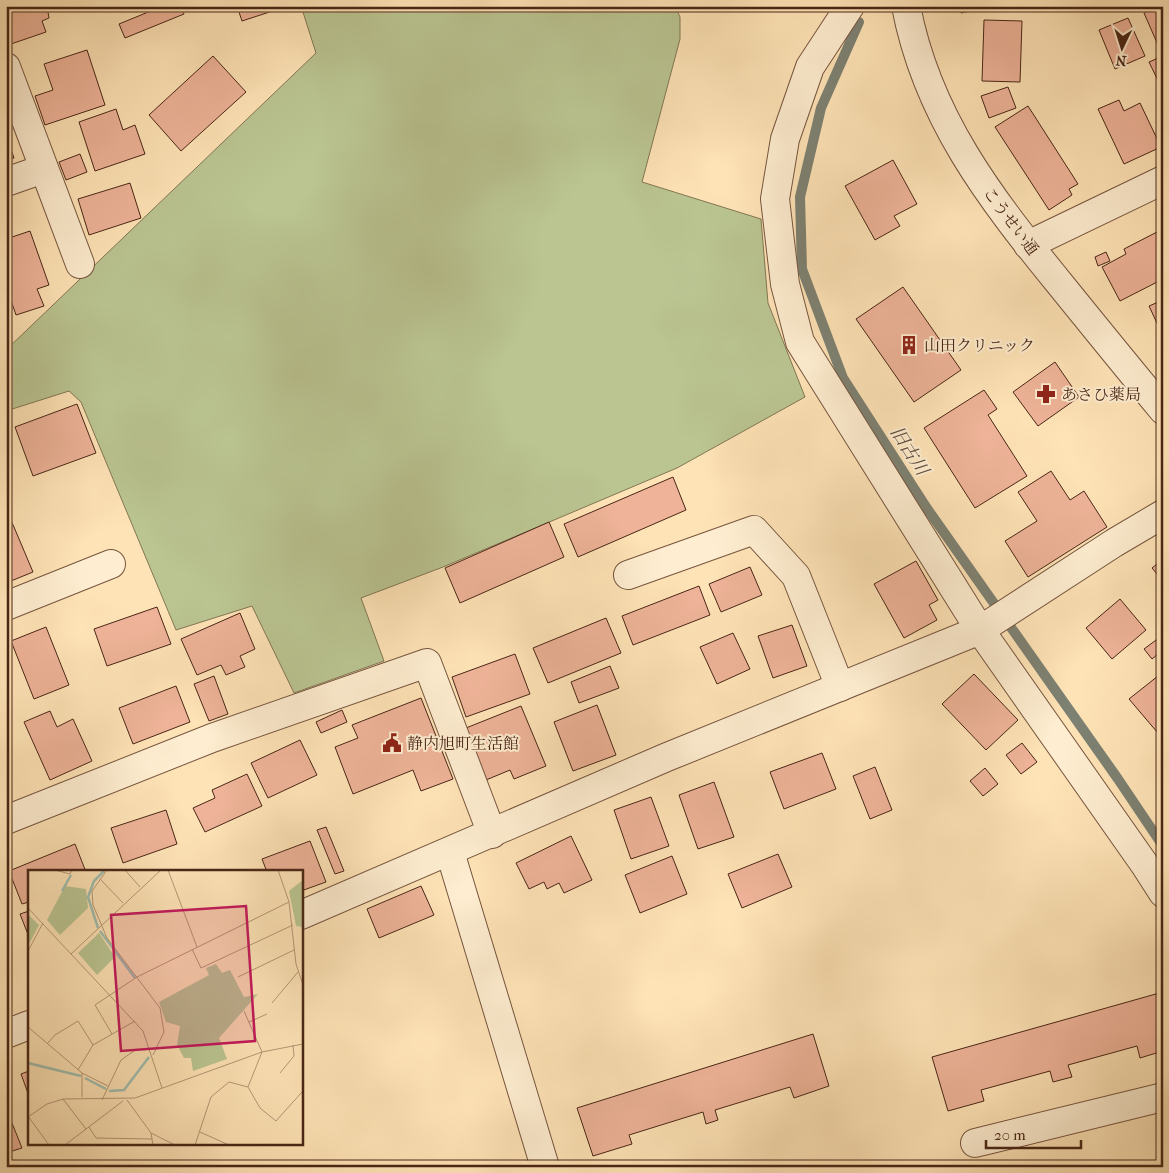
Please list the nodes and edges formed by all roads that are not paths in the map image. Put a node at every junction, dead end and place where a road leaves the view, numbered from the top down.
1 (850, 6) edge
2 (906, 6) edge
3 (6, 67) edge
4 (44, 168) junction
5 (1163, 180) edge
6 (6, 182) edge
7 (1028, 245) junction
8 (80, 264) dead end
9 (1163, 410) edge
10 (1163, 514) edge
11 (110, 564) dead end
12 (628, 575) dead end
13 (6, 606) edge
14 (996, 621) junction
15 (840, 687) junction
16 (6, 820) edge
17 (492, 834) junction
18 (450, 852) junction
19 (1163, 893) edge
20 (302, 915) edge
21 (28, 1025) edge
22 (6, 1034) edge
23 (1163, 1097) edge
24 (976, 1143) dead end
25 (545, 1167) edge

1 - 14 street
2 - 7 street, こうせい通
3 - 4 street
4 - 6 street
4 - 8 street
5 - 7 street
7 - 9 street, こうせい通
10 - 14 street
11 - 13 street
12 - 15 street
14 - 15 street
14 - 19 street
15 - 17 street
16 - 17 street
17 - 18 street
18 - 20 street
18 - 25 street
21 - 22 street
23 - 24 street

